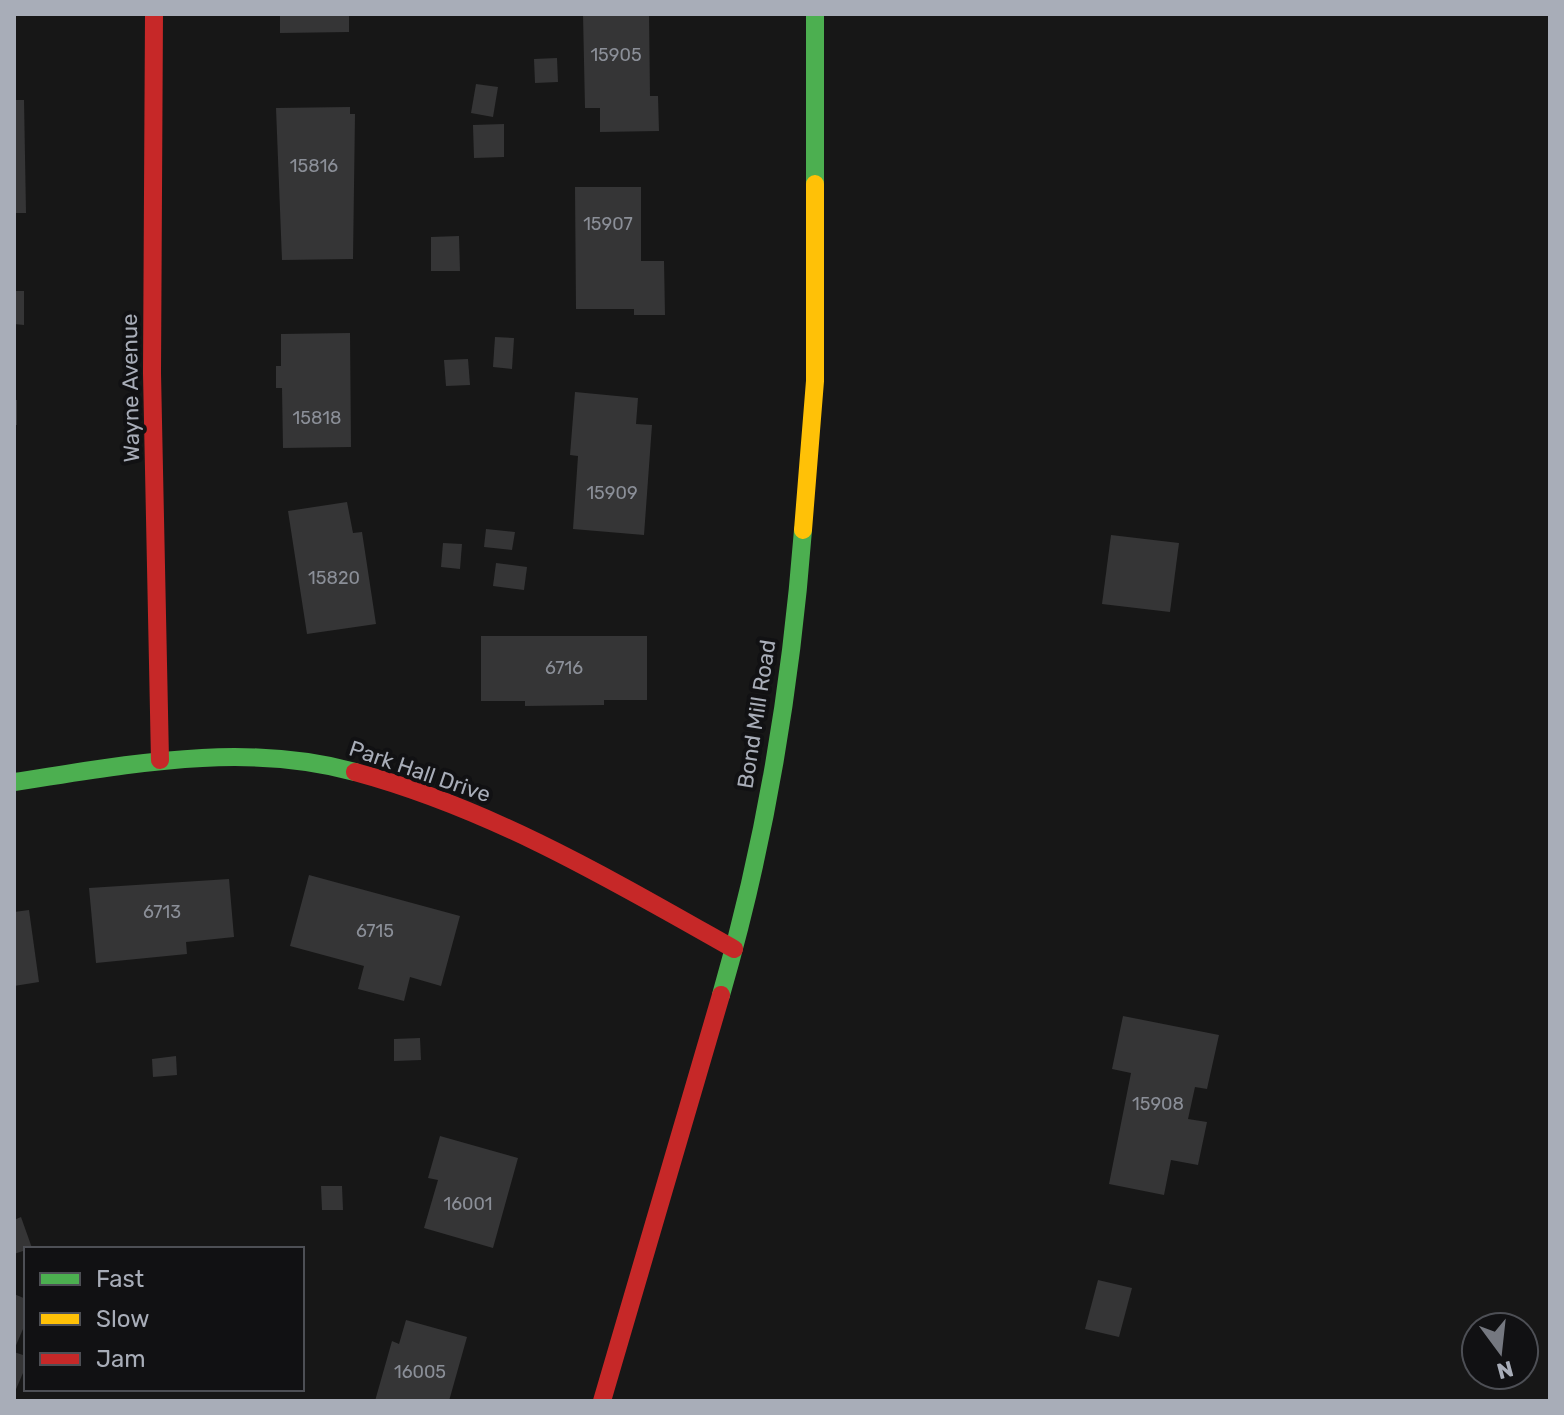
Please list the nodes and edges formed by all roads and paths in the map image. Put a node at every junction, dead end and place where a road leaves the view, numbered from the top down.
1 (154, 14) edge
2 (815, 14) edge
3 (160, 760) junction
4 (14, 782) edge
5 (734, 949) junction
6 (602, 1401) edge

1 - 3 street, Wayne Avenue
2 - 5 street, Bond Mill Road
3 - 4 street, Park Hall Drive
3 - 5 street, Park Hall Drive
5 - 6 street, Bond Mill Road

